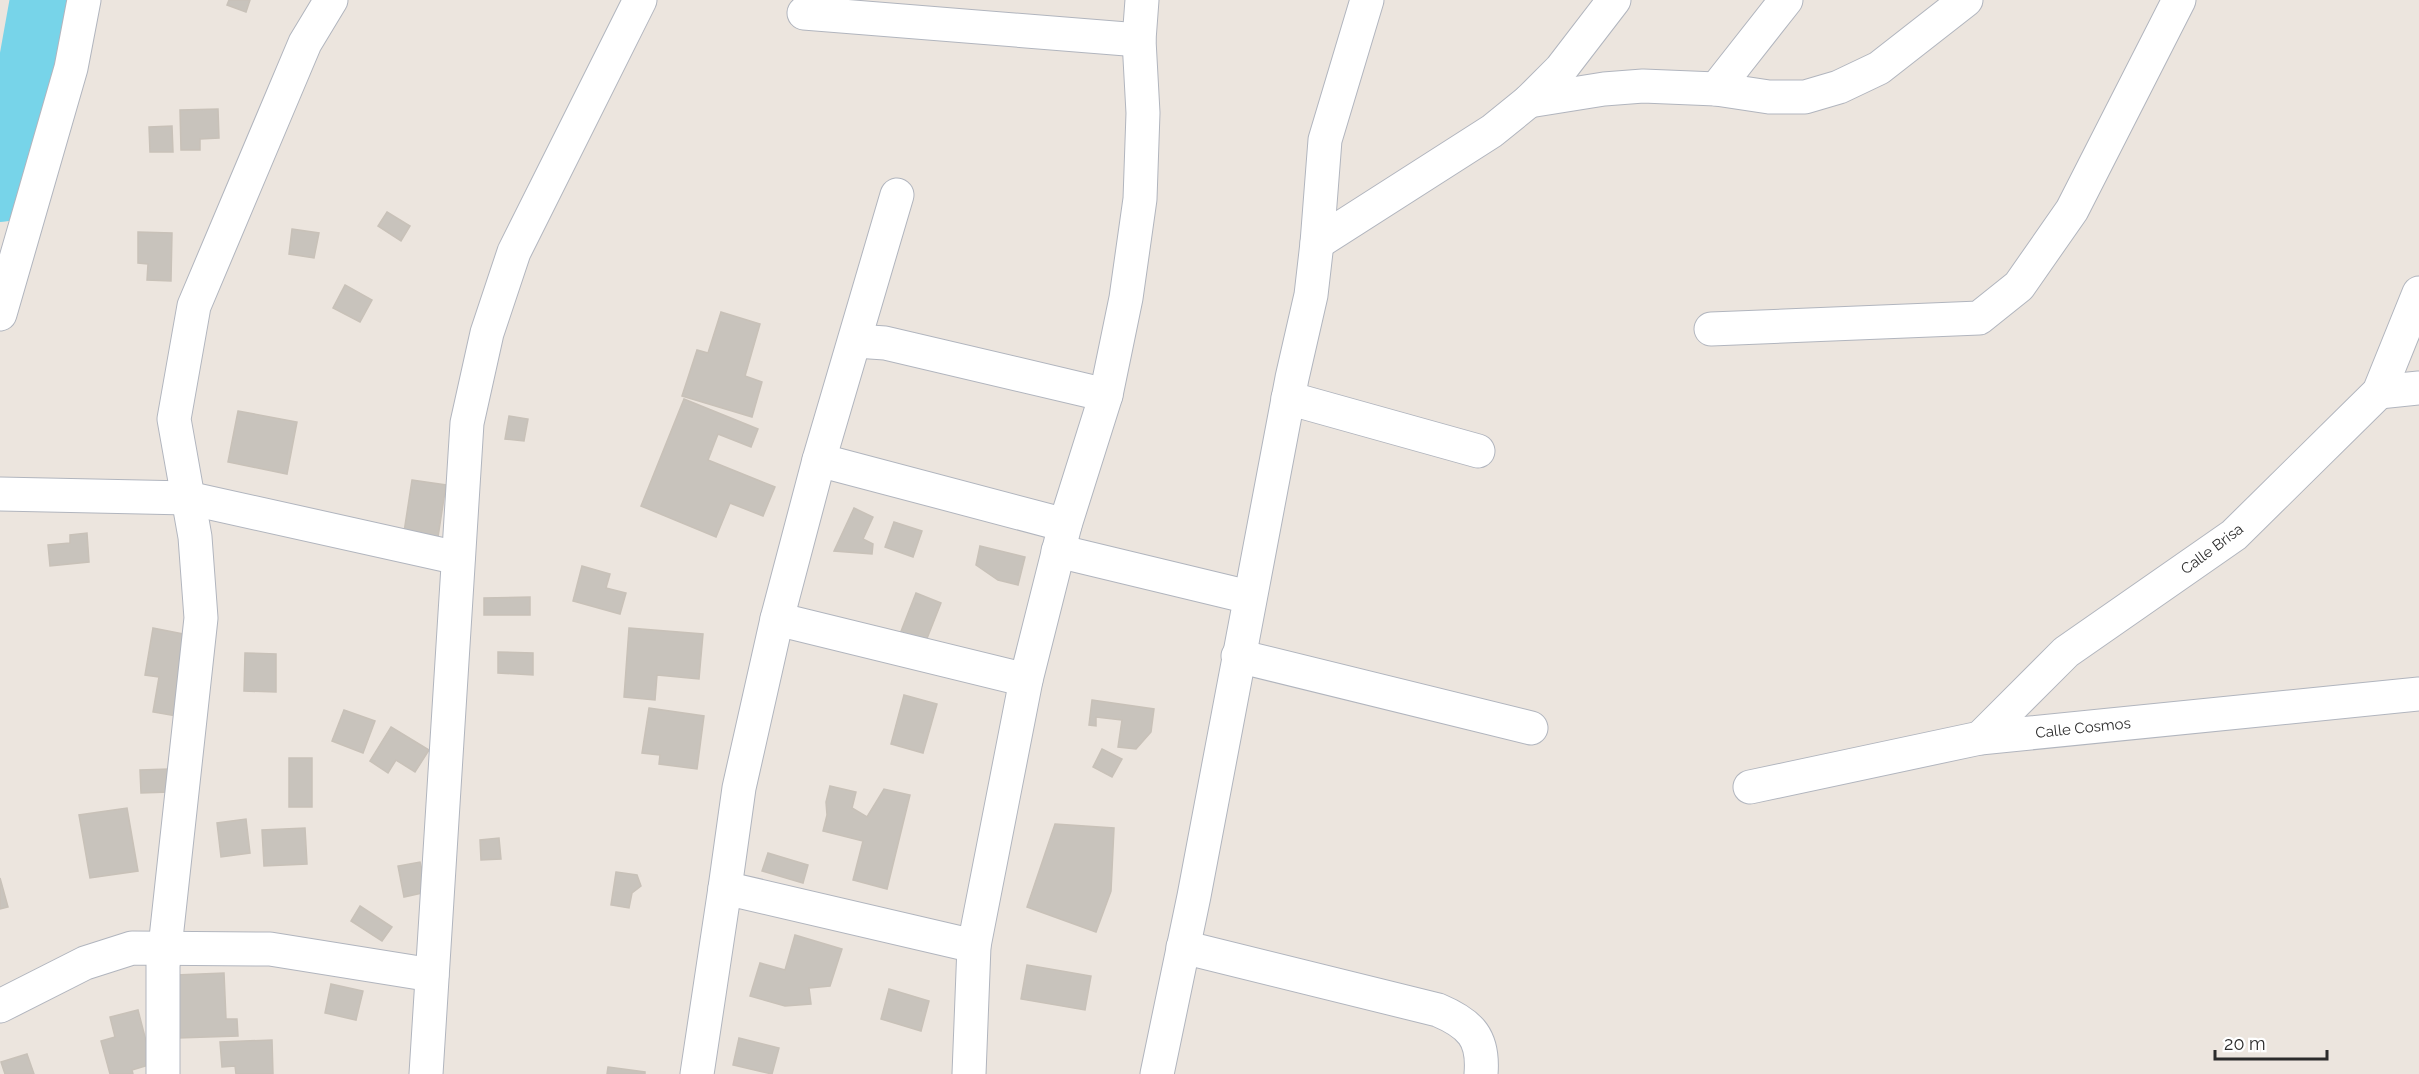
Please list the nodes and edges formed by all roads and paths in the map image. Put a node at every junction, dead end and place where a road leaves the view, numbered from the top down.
1 (84, 0) edge
2 (331, 0) edge
3 (640, 0) edge
4 (1142, 0) edge
5 (1367, 0) edge
6 (1614, 0) edge
7 (1786, 0) edge
8 (1966, 0) edge
9 (2179, 0) edge
10 (804, 13) dead end
11 (1139, 40) junction
12 (1716, 89) junction
13 (1529, 101) junction
14 (897, 195) dead end
15 (1317, 243) junction
16 (2419, 293) edge
17 (0, 314) edge
18 (1711, 329) dead end
19 (856, 341) junction
20 (2419, 388) edge
21 (2379, 392) junction
22 (1106, 395) junction
23 (1288, 398) junction
24 (1478, 451) dead end
25 (819, 460) junction
26 (0, 494) edge
27 (188, 498) junction
28 (1062, 538) junction
29 (458, 558) junction
30 (1250, 597) junction
31 (777, 619) junction
32 (1238, 656) junction
33 (1026, 680) junction
34 (2419, 694) edge
35 (1531, 728) dead end
36 (1980, 738) junction
37 (1750, 787) dead end
38 (725, 888) junction
39 (974, 946) junction
40 (1183, 947) junction
41 (165, 949) junction
42 (432, 975) junction
43 (0, 1006) edge
44 (163, 1074) edge
45 (426, 1074) edge
46 (697, 1074) edge
47 (969, 1074) edge
48 (1157, 1074) edge
49 (1481, 1074) edge

1 - 17 street
2 - 27 street
3 - 29 street
4 - 11 street
5 - 15 street
6 - 13 street
7 - 12 street
8 - 12 street
9 - 18 street
10 - 11 street
11 - 22 street
12 - 13 street
13 - 15 street
14 - 19 street
15 - 23 street
16 - 21 street, Calle Brisa
19 - 22 street
19 - 25 street
20 - 21 street
21 - 36 street, Calle Brisa
22 - 28 street
23 - 24 street
23 - 30 street
25 - 28 street
25 - 31 street
26 - 27 street
27 - 29 street
27 - 41 street
28 - 30 street
28 - 33 street
29 - 42 street
30 - 32 street
31 - 33 street
31 - 38 street
32 - 35 street
32 - 40 street
33 - 39 street
34 - 36 street, Calle Cosmos
36 - 37 street, Calle Cosmos
38 - 39 street
38 - 46 street
39 - 47 street
40 - 48 street
40 - 49 street
41 - 42 street
41 - 43 street
41 - 44 street
42 - 45 street

